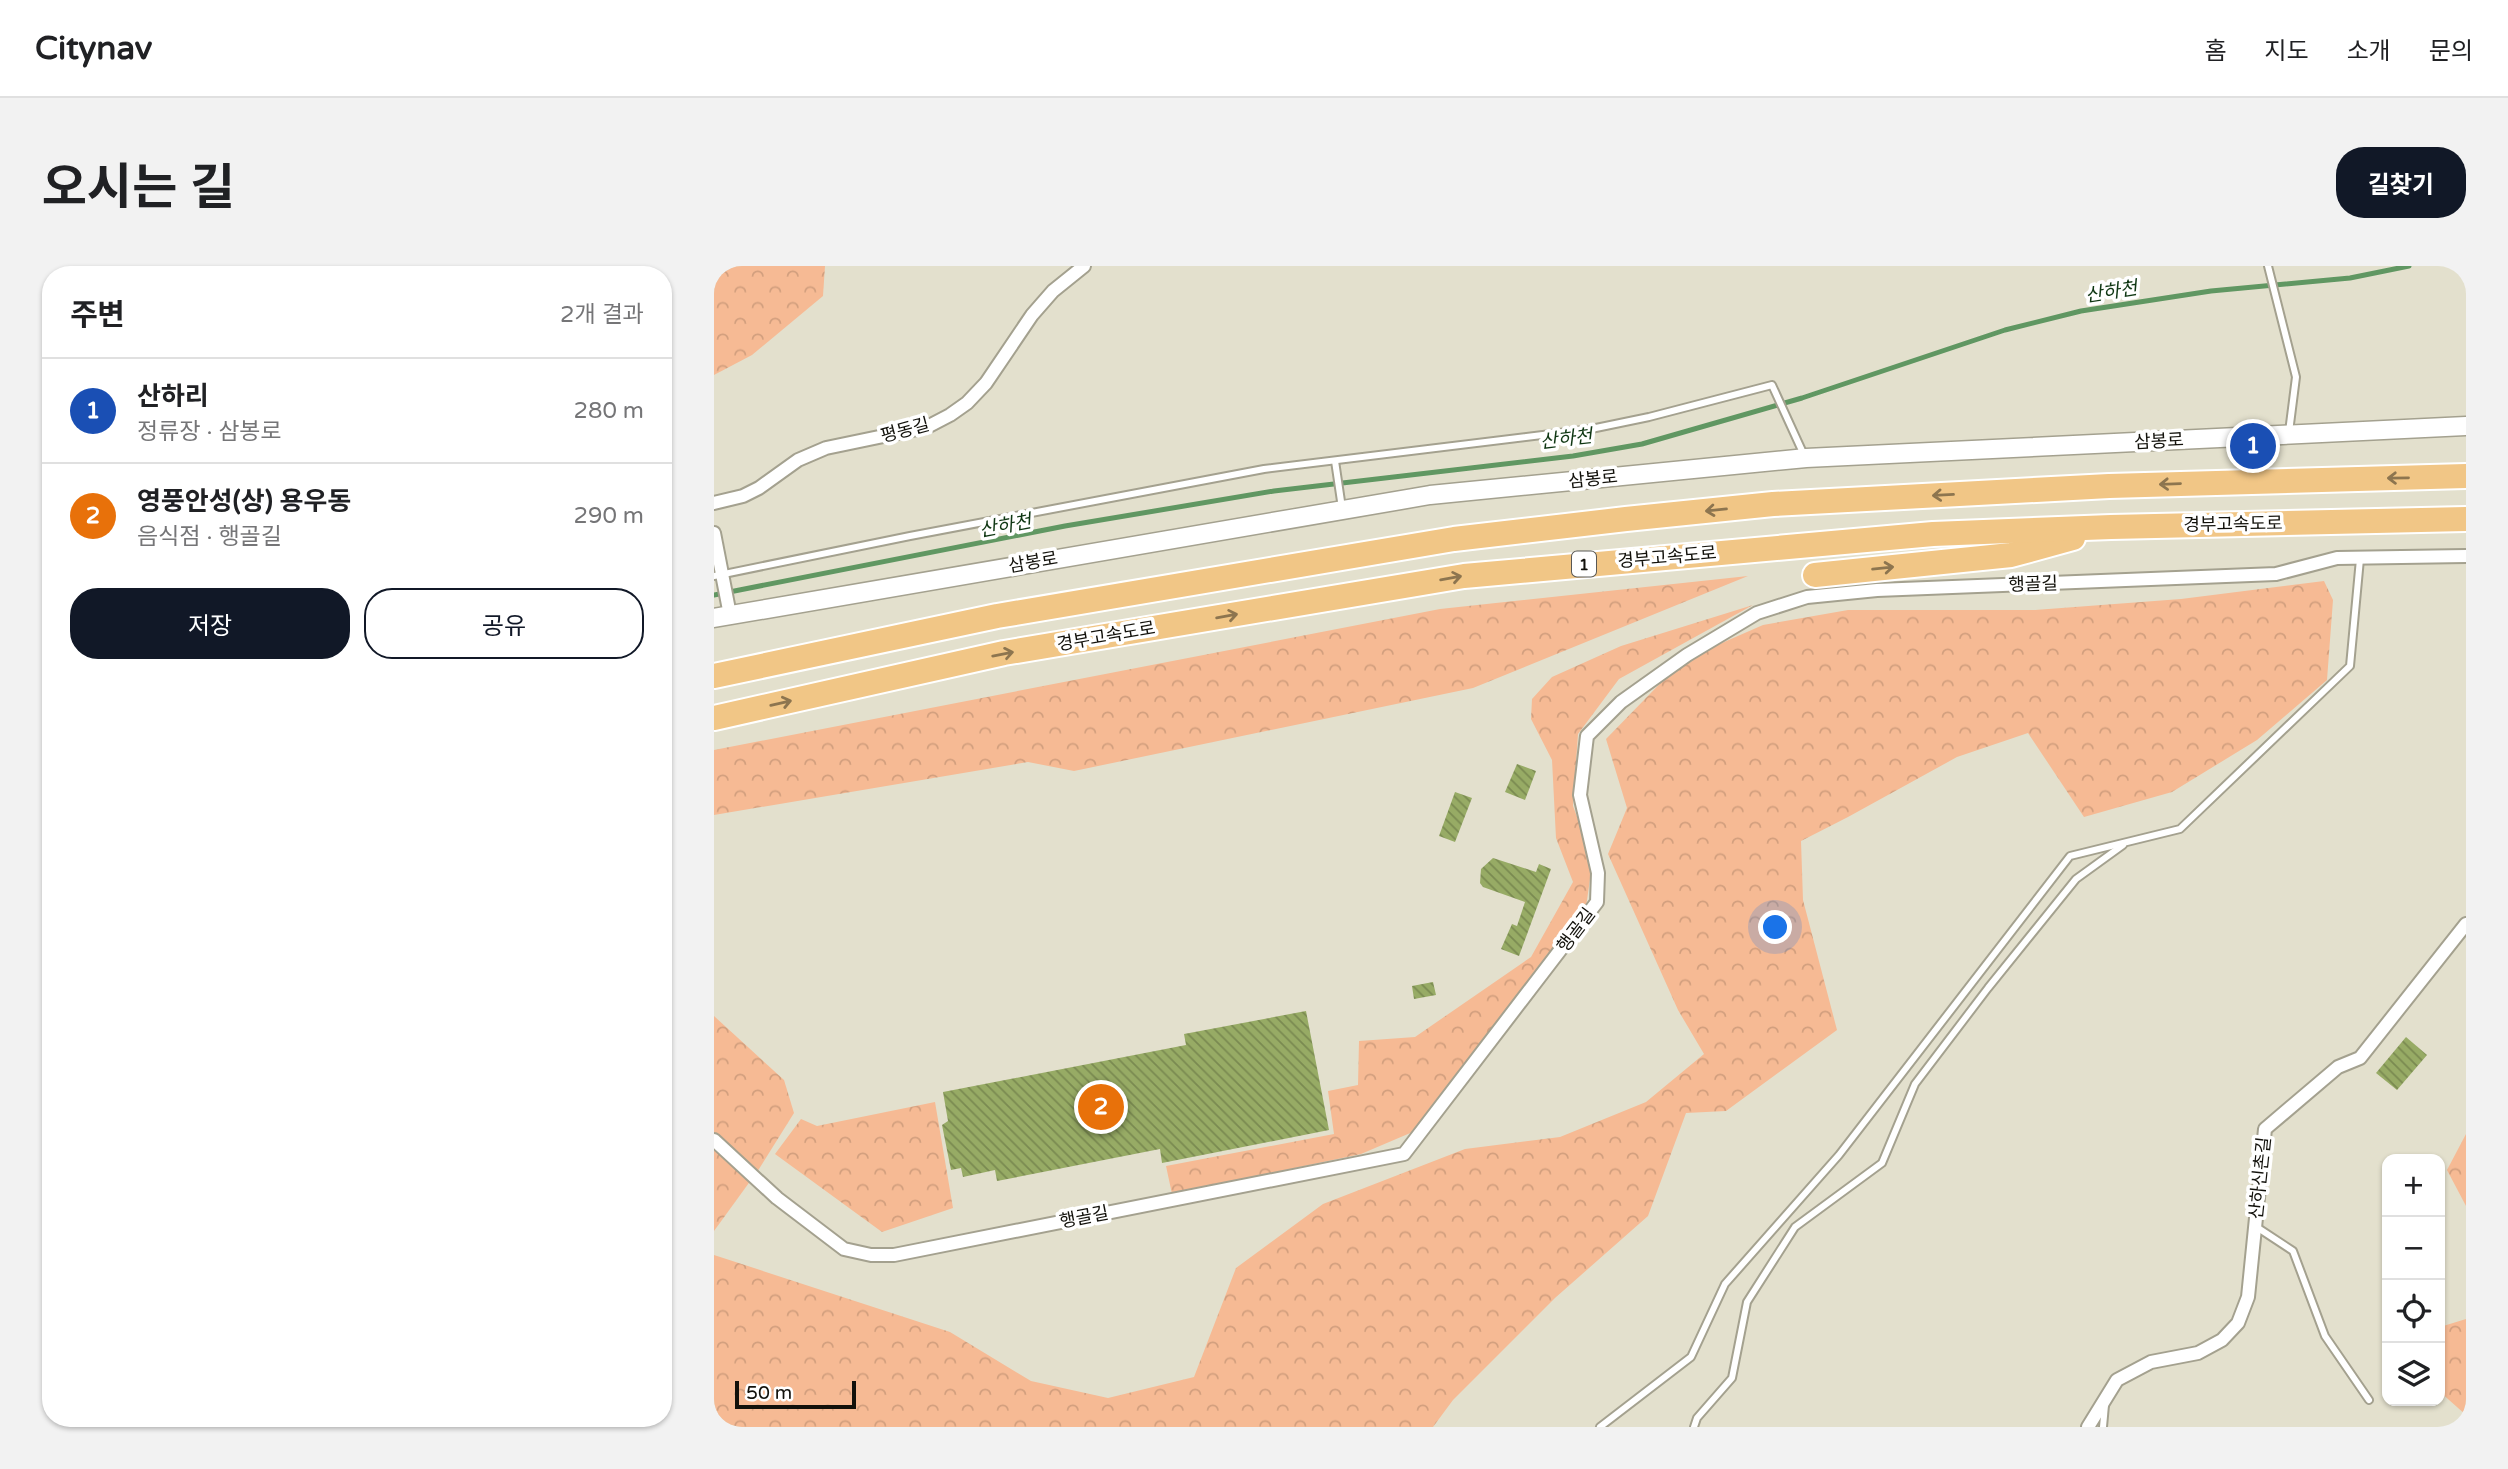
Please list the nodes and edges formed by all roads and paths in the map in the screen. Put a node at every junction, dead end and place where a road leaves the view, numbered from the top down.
1 (1084, 266) edge
2 (2269, 269) edge
3 (2466, 426) edge
4 (2289, 434) junction
5 (1806, 458) junction
6 (1335, 461) junction
7 (2466, 476) edge
8 (1341, 502) junction
9 (714, 503) edge
10 (2466, 519) edge
11 (2111, 527) junction
12 (714, 533) edge
13 (2466, 556) edge
14 (2360, 559) junction
15 (1815, 575) dead end
16 (720, 578) edge
17 (722, 617) edge
18 (714, 676) edge
19 (714, 718) edge
20 (2127, 842) junction
21 (2466, 925) edge
22 (714, 1140) edge
23 (2255, 1226) junction
24 (2106, 1395) junction
25 (2369, 1400) dead end
26 (1600, 1427) edge
27 (1694, 1427) edge
28 (2088, 1427) edge
29 (2103, 1427) edge

1 - 9 street, 평동길
2 - 4 lane
3 - 4 main road, 삼봉로
4 - 5 main road, 삼봉로
5 - 6 lane
5 - 8 main road, 삼봉로
6 - 8 lane
6 - 16 lane
7 -> 18 highway, 1
8 - 17 main road, 삼봉로
10 - 11 highway, 경부고속도로 / 1
15 -> 11 highway
19 -> 11 highway, 경부고속도로 / 1
12 - 16 street, 삼봉로
13 - 14 street, 행골길
14 - 20 lane
14 - 22 street, 행골길
16 - 17 street, 삼봉로
20 - 26 lane
20 - 27 lane
21 - 23 street, 산하신촌길
23 - 24 street, 산하신촌길
23 - 25 lane
24 - 28 street, 산하신촌길
24 - 29 lane

